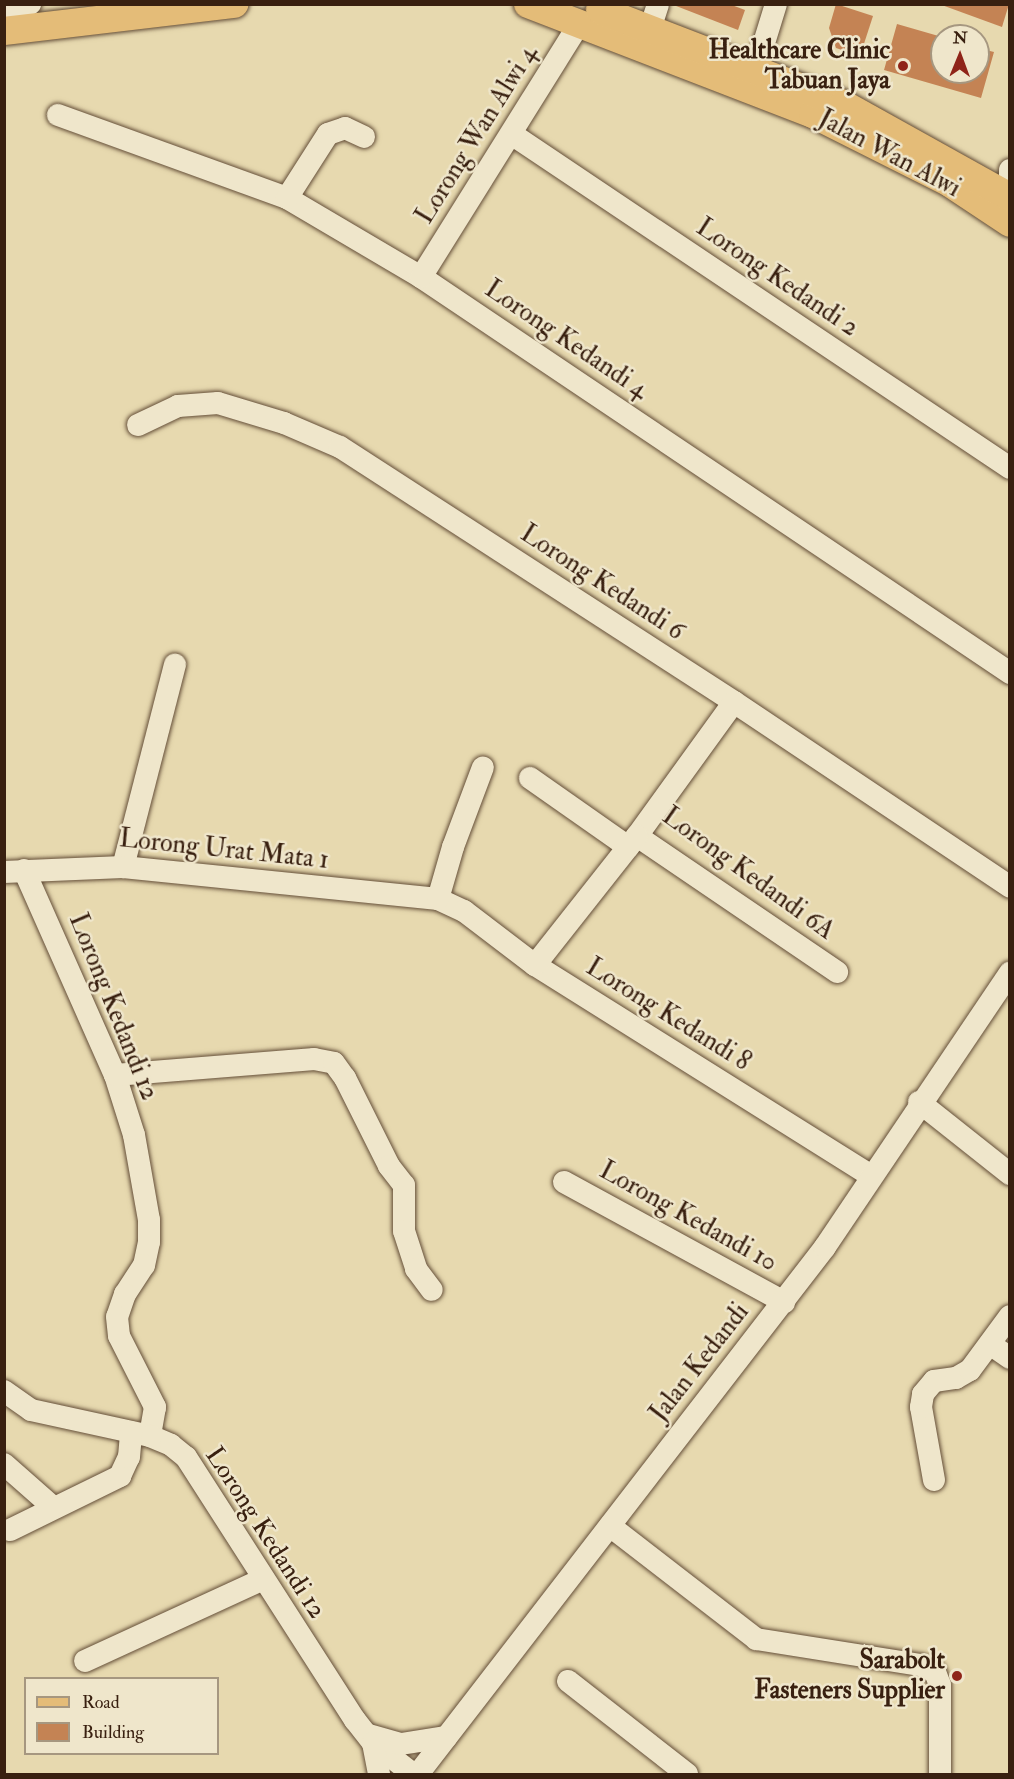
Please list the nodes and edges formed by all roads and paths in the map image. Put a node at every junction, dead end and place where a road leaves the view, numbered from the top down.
1 (30, 4) edge
2 (234, 4) edge
3 (528, 4) edge
4 (776, 4) edge
5 (582, 14) edge
6 (654, 17) edge
7 (4, 20) edge
8 (4, 31) edge
9 (756, 69) junction
10 (58, 115) dead end
11 (513, 135) junction
12 (364, 137) dead end
13 (1010, 170) edge
14 (1010, 191) edge
15 (1010, 196) edge
16 (286, 198) junction
17 (1010, 223) edge
18 (421, 277) junction
19 (138, 425) dead end
20 (1010, 468) edge
21 (175, 665) dead end
22 (1010, 673) edge
23 (734, 702) junction
24 (483, 767) dead end
25 (530, 778) dead end
26 (633, 841) junction
27 (123, 867) junction
28 (14, 871) edge
29 (1010, 887) edge
30 (438, 899) junction
31 (535, 965) junction
32 (837, 972) dead end
33 (1010, 973) edge
34 (116, 1075) junction
35 (919, 1102) junction
36 (1010, 1174) edge
37 (870, 1175) junction
38 (564, 1182) dead end
39 (432, 1290) dead end
40 (784, 1302) junction
41 (1010, 1316) edge
42 (990, 1344) junction
43 (1010, 1358) edge
44 (4, 1391) edge
45 (140, 1434) junction
46 (4, 1464) edge
47 (934, 1480) dead end
48 (53, 1507) junction
49 (610, 1526) junction
50 (10, 1530) dead end
51 (261, 1580) junction
52 (85, 1661) dead end
53 (568, 1681) dead end
54 (367, 1736) junction
55 (446, 1737) junction
56 (379, 1774) edge
57 (413, 1774) edge
58 (418, 1774) edge
59 (687, 1774) edge
60 (940, 1774) edge

1 - 7 street
2 - 8 main road
3 - 5 main road, Jalan Wan Alwi
4 - 9 street
5 - 6 main road, Jalan Wan Alwi
5 - 11 street, Lorong Wan Alwi 4
5 - 17 main road, Jalan Wan Alwi
6 - 9 main road, Jalan Wan Alwi
9 - 15 main road, Jalan Wan Alwi
10 - 16 street, Lorong Kedandi 4
11 - 18 street, Lorong Wan Alwi 4
11 - 20 street, Lorong Kedandi 2
12 - 16 street
13 - 14 street
16 - 18 street, Lorong Kedandi 4
18 - 22 street, Lorong Kedandi 4
19 - 23 street, Lorong Kedandi 6
21 - 27 street
23 - 26 street, Lorong Kedandi 6A
23 - 29 street, Lorong Kedandi 6
24 - 30 street
25 - 26 street
26 - 31 street
26 - 32 street, Lorong Kedandi 6A
27 - 28 street, Lorong Urat Mata 1
27 - 30 street, Lorong Urat Mata 1
28 - 34 street, Lorong Kedandi 12
30 - 31 street, Lorong Kedandi 8
31 - 37 street, Lorong Kedandi 8
33 - 35 street, Jalan Kedandi
34 - 39 street
34 - 45 street, Lorong Kedandi 12
35 - 36 street
35 - 37 street, Jalan Kedandi
37 - 40 street, Jalan Kedandi
38 - 40 street, Lorong Kedandi 10
40 - 49 street, Jalan Kedandi
41 - 42 street
42 - 43 street
42 - 47 street
44 - 45 street
45 - 48 street
45 - 51 street, Lorong Kedandi 12
46 - 48 street
48 - 50 street
49 - 55 street, Jalan Kedandi
49 - 60 street
51 - 52 street
51 - 54 street, Lorong Kedandi 12
53 - 59 street
54 - 55 street
54 - 56 street
54 - 57 street, Lorong Kedandi 12
55 - 58 street, Jalan Kedandi

